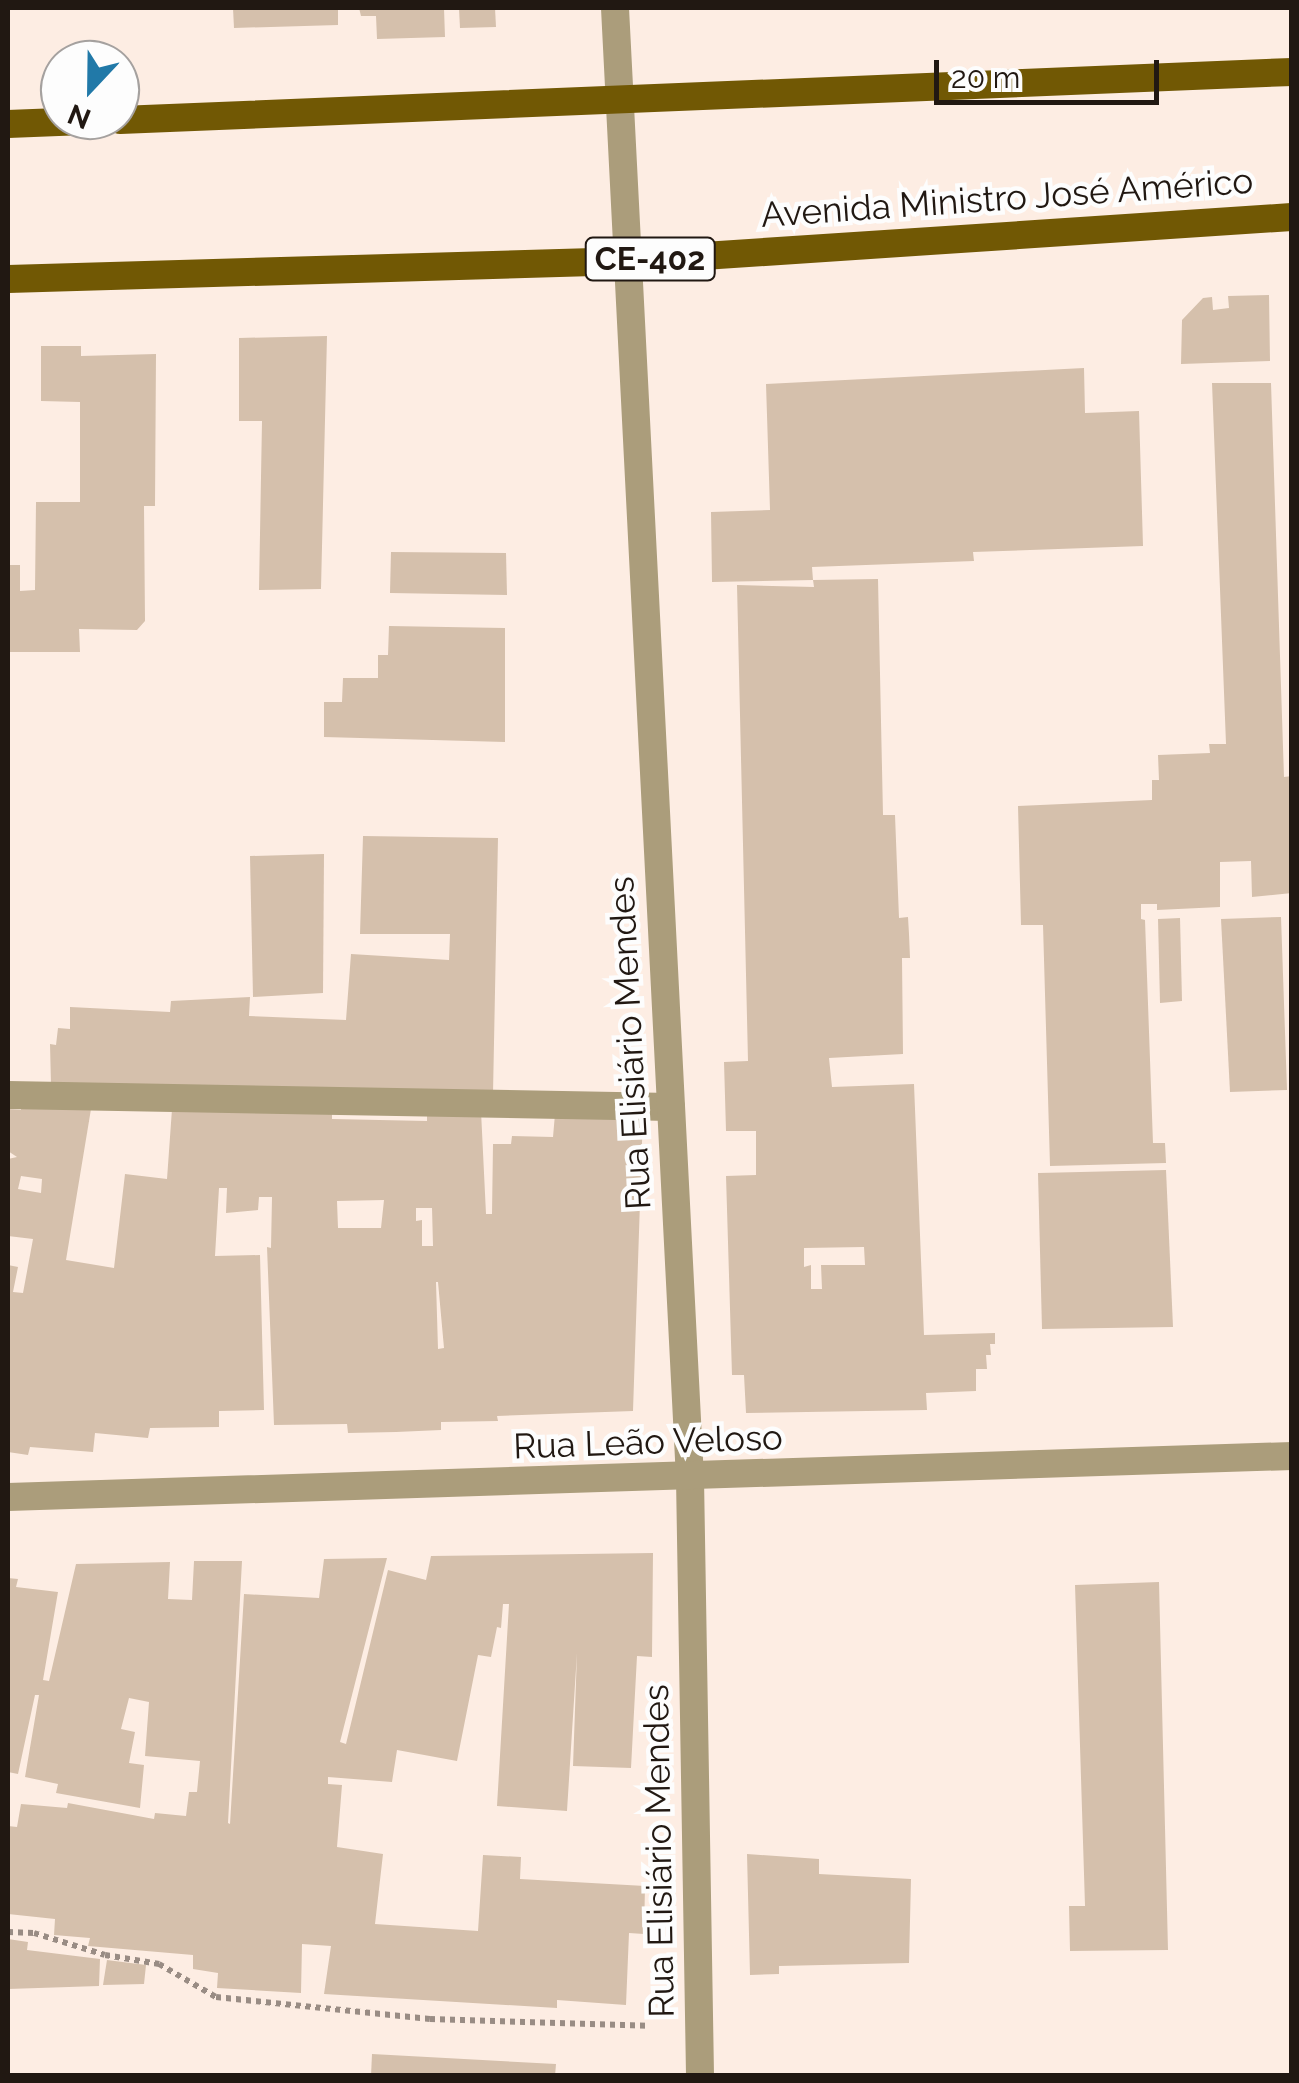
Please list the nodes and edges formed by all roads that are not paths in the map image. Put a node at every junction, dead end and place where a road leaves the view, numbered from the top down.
1 (615, 8) edge
2 (1292, 72) edge
3 (620, 100) junction
4 (140, 119) edge
5 (40, 123) edge
6 (8, 124) edge
7 (1292, 217) edge
8 (628, 260) junction
9 (8, 279) edge
10 (8, 1094) edge
11 (671, 1107) junction
12 (1292, 1456) edge
13 (690, 1478) junction
14 (8, 1497) edge
15 (700, 2076) edge

1 - 3 street, Rua Elisiário Mendes
2 - 3 main road
3 - 4 main road
3 - 8 street, Rua Elisiário Mendes
5 - 6 main road
7 - 8 main road, Avenida Ministro José Américo / CE-402
8 - 9 main road, Avenida Ministro José Américo / CE-402
8 - 11 street, Rua Elisiário Mendes
10 - 11 street
11 - 13 street, Rua Elisiário Mendes
12 - 13 street, Rua Leão Veloso
13 - 14 street, Rua Leão Veloso
13 - 15 street, Rua Elisiário Mendes

